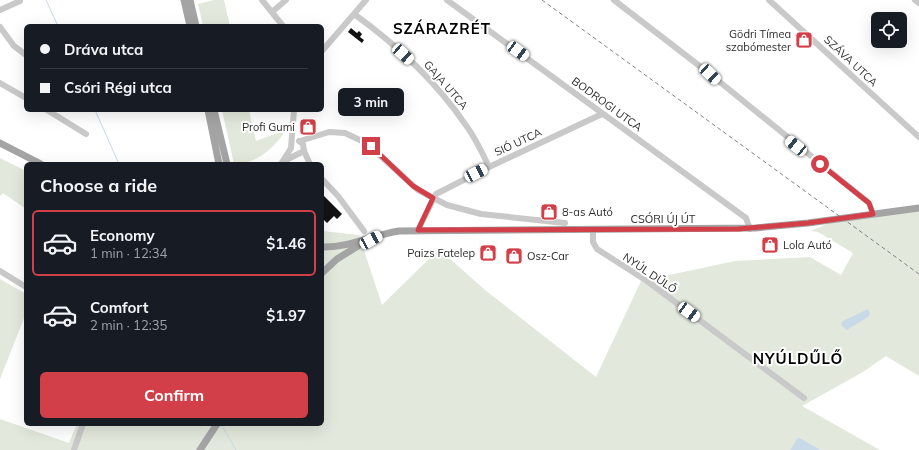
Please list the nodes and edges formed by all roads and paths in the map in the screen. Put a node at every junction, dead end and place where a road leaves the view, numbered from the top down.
1 (184, 0) edge
2 (190, 0) edge
3 (262, 0) edge
4 (286, 0) edge
5 (366, 0) edge
6 (446, 0) edge
7 (614, 0) edge
8 (769, 0) edge
9 (916, 0) edge
10 (20, 1) dead end
11 (919, 3) edge
12 (0, 10) edge
13 (272, 12) junction
14 (354, 14) junction
15 (190, 24) edge
16 (196, 24) edge
17 (281, 24) edge
18 (0, 27) edge
19 (324, 49) edge
20 (24, 53) edge
21 (0, 83) edge
22 (24, 97) edge
23 (50, 112) edge
24 (208, 112) edge
25 (214, 112) edge
26 (294, 112) edge
27 (602, 114) junction
28 (293, 129) junction
29 (86, 134) dead end
30 (322, 134) junction
31 (919, 137) edge
32 (299, 141) junction
33 (0, 143) edge
34 (291, 147) junction
35 (301, 152) junction
36 (37, 162) edge
37 (219, 162) edge
38 (227, 162) edge
39 (283, 162) edge
40 (284, 162) edge
41 (308, 162) edge
42 (489, 167) junction
43 (324, 181) edge
44 (433, 198) junction
45 (919, 208) edge
46 (873, 214) junction
47 (565, 223) dead end
48 (750, 229) junction
49 (418, 230) junction
50 (593, 230) junction
51 (364, 231) dead end
52 (382, 234) junction
53 (324, 247) edge
54 (0, 271) edge
55 (324, 271) edge
56 (24, 286) edge
57 (804, 398) dead end
58 (82, 426) edge
59 (216, 426) edge
60 (74, 450) edge
61 (200, 450) edge

1 - 15 main road
2 - 16 main road
3 - 13 street
4 - 13 street
5 - 14 street
6 - 27 street, BODROGI UTCA
7 - 46 street
8 - 31 street, SZÁVA UTCA
9 - 11 street
10 - 12 street
13 - 17 street
14 - 19 street
14 - 42 street, GAJA UTCA
18 - 20 street
21 - 22 street
23 - 29 street
24 - 37 main road
25 - 38 main road
26 - 28 street
27 - 42 street, SIÓ UTCA
27 - 48 street, BODROGI UTCA
28 - 32 street
28 - 34 street
30 - 32 street
30 - 35 street
30 - 44 street
32 - 34 street
32 - 35 street
33 - 36 main road
34 - 35 street
34 - 39 street
35 - 40 street
35 - 41 street
42 - 44 street, SIÓ UTCA
43 - 51 street
44 - 47 street
44 - 49 street
45 - 46 main road, CSÓRI ÚJ ÚT
46 - 48 main road, CSÓRI ÚJ ÚT
48 - 50 main road, CSÓRI ÚJ ÚT
49 - 50 main road, CSÓRI ÚJ ÚT
49 - 52 main road, CSÓRI ÚJ ÚT
50 - 57 street, NYÚL DŰLŐ
52 - 53 main road
52 - 55 main road
54 - 56 street
58 - 60 street
59 - 61 main road

